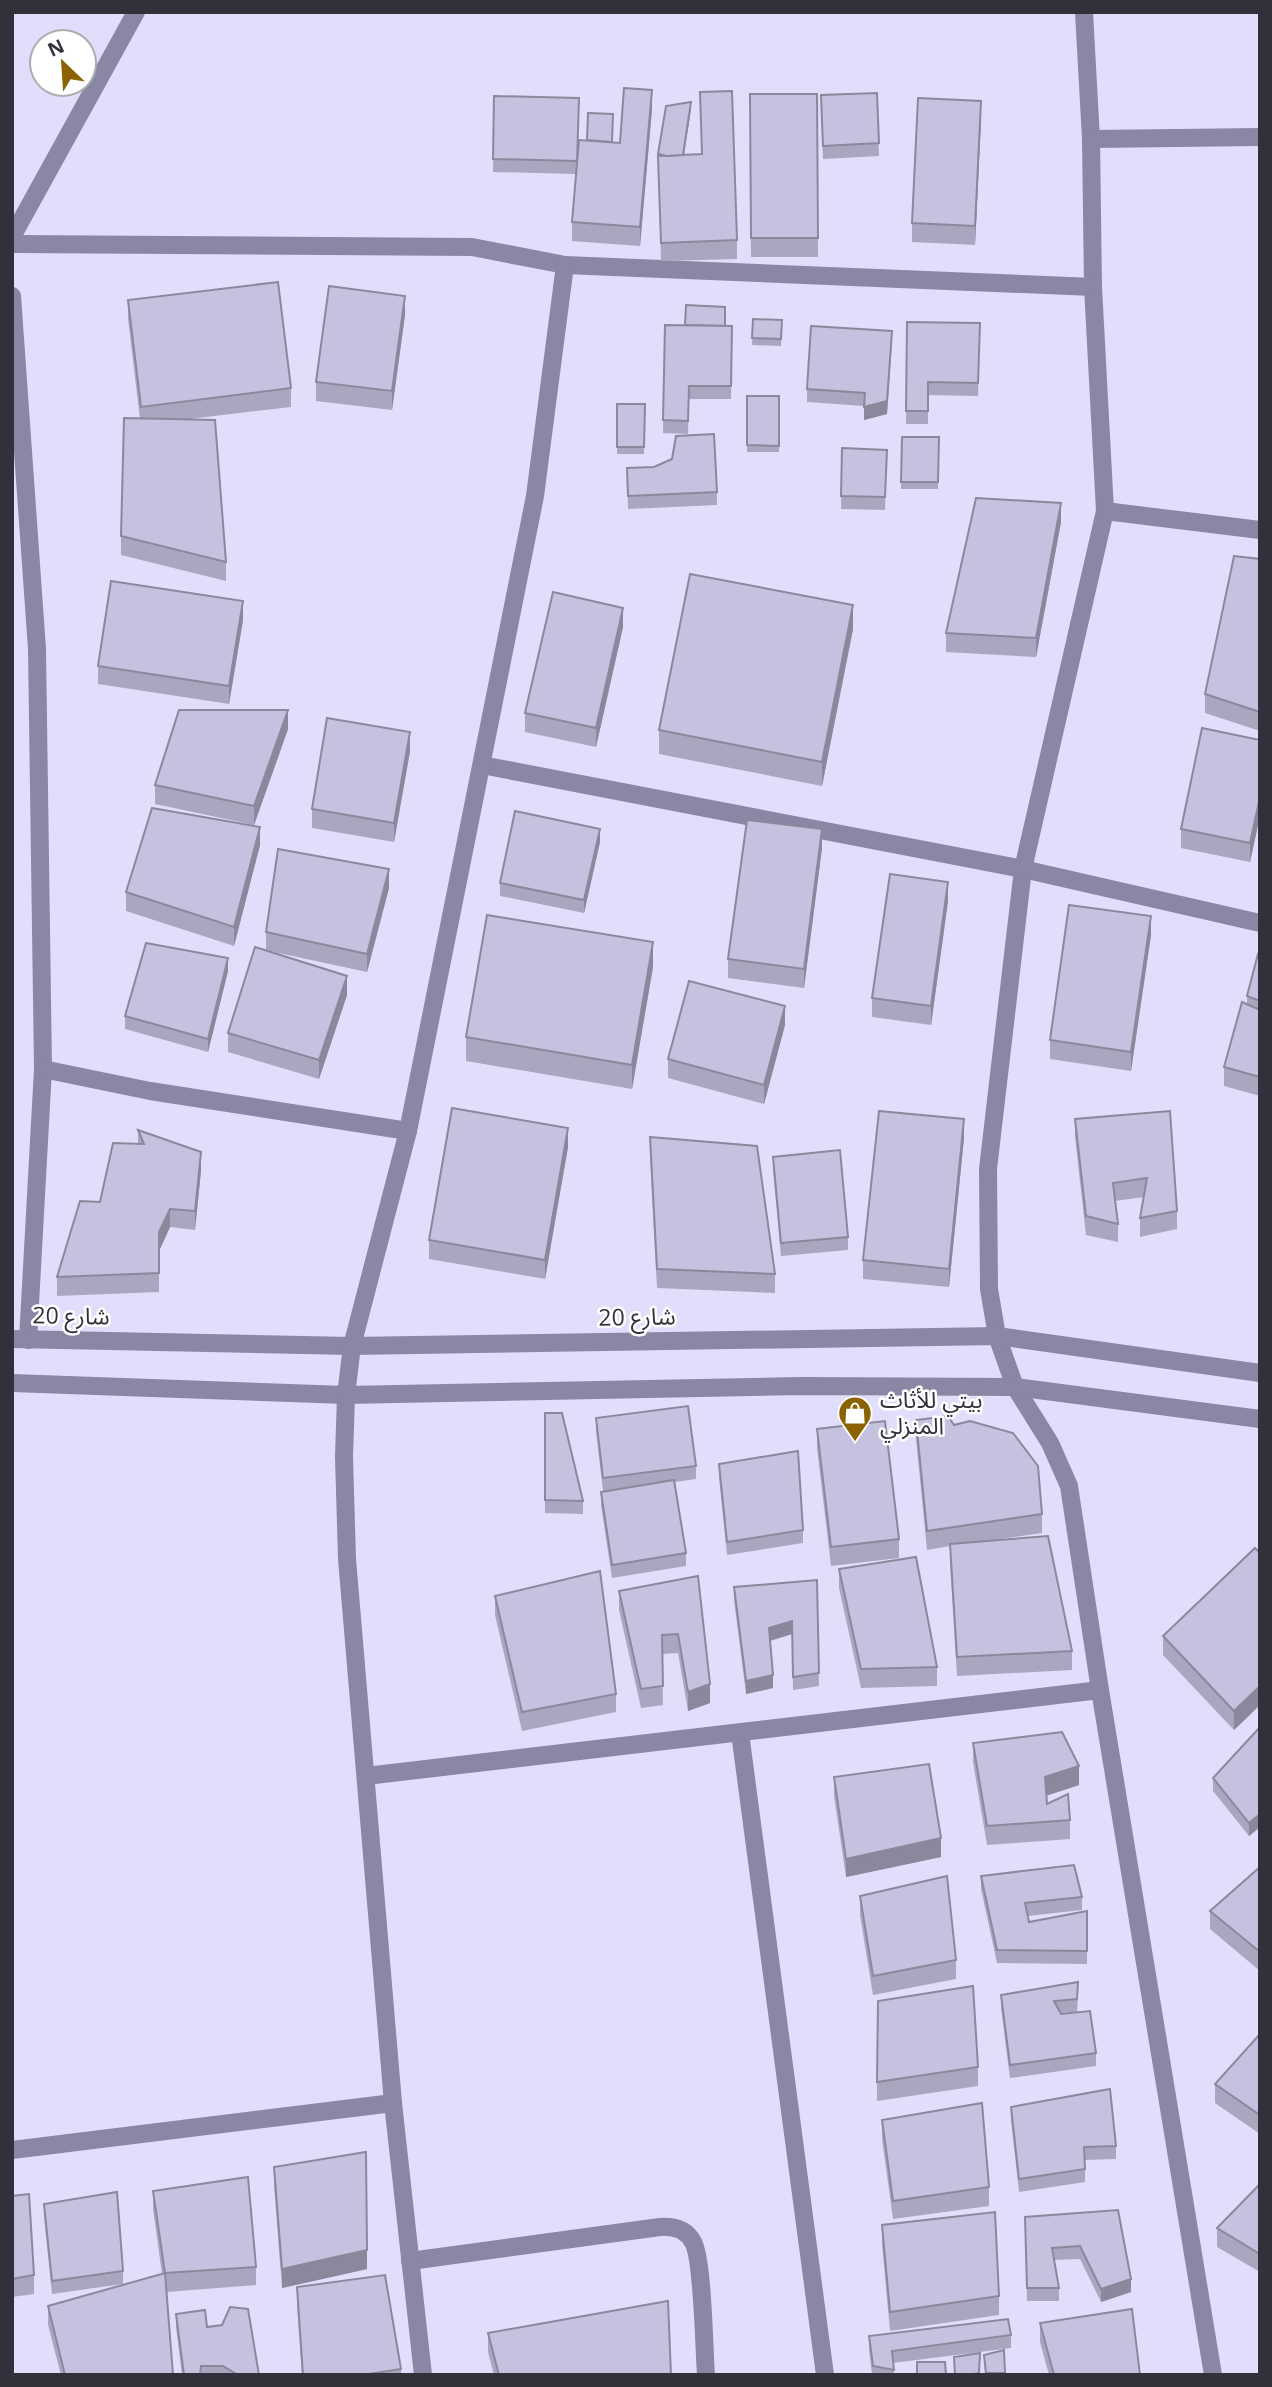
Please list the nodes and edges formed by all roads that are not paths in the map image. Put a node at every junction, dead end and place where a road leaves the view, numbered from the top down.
1 (136, 12) edge
2 (1084, 12) edge
3 (1260, 137) edge
4 (1091, 139) junction
5 (12, 237) edge
6 (12, 244) edge
7 (565, 265) junction
8 (1093, 287) junction
9 (12, 296) edge
10 (1105, 511) junction
11 (1260, 530) edge
12 (482, 765) junction
13 (1023, 869) junction
14 (1260, 923) edge
15 (43, 1069) junction
16 (408, 1131) junction
17 (997, 1336) junction
18 (20, 1339) edge
19 (352, 1346) junction
20 (1260, 1373) edge
21 (12, 1383) edge
22 (1015, 1387) junction
23 (346, 1395) junction
24 (1260, 1419) edge
25 (1100, 1690) junction
26 (740, 1733) junction
27 (366, 1776) junction
28 (393, 2103) junction
29 (12, 2150) edge
30 (410, 2261) junction
31 (423, 2375) edge
32 (706, 2375) edge
33 (825, 2375) edge
34 (1213, 2375) edge

1 - 5 street
2 - 4 street
3 - 4 street
4 - 8 street
6 - 7 street
7 - 8 street
7 - 12 street
8 - 10 street
9 - 15 street
10 - 11 street
10 - 13 street
12 - 13 street
12 - 16 street
13 - 14 street
13 - 17 street
15 - 16 street
15 - 18 street
16 - 19 street
17 - 19 street, شارع 20
17 - 20 street, شارع 20
17 - 22 street
18 - 19 street, شارع 20
19 - 23 street
21 - 23 street
22 - 23 street
22 - 24 street
22 - 25 street
23 - 27 street
25 - 26 street
25 - 34 street
26 - 27 street
26 - 33 street
27 - 28 street
28 - 29 street
28 - 30 street
30 - 31 street
30 - 32 street

